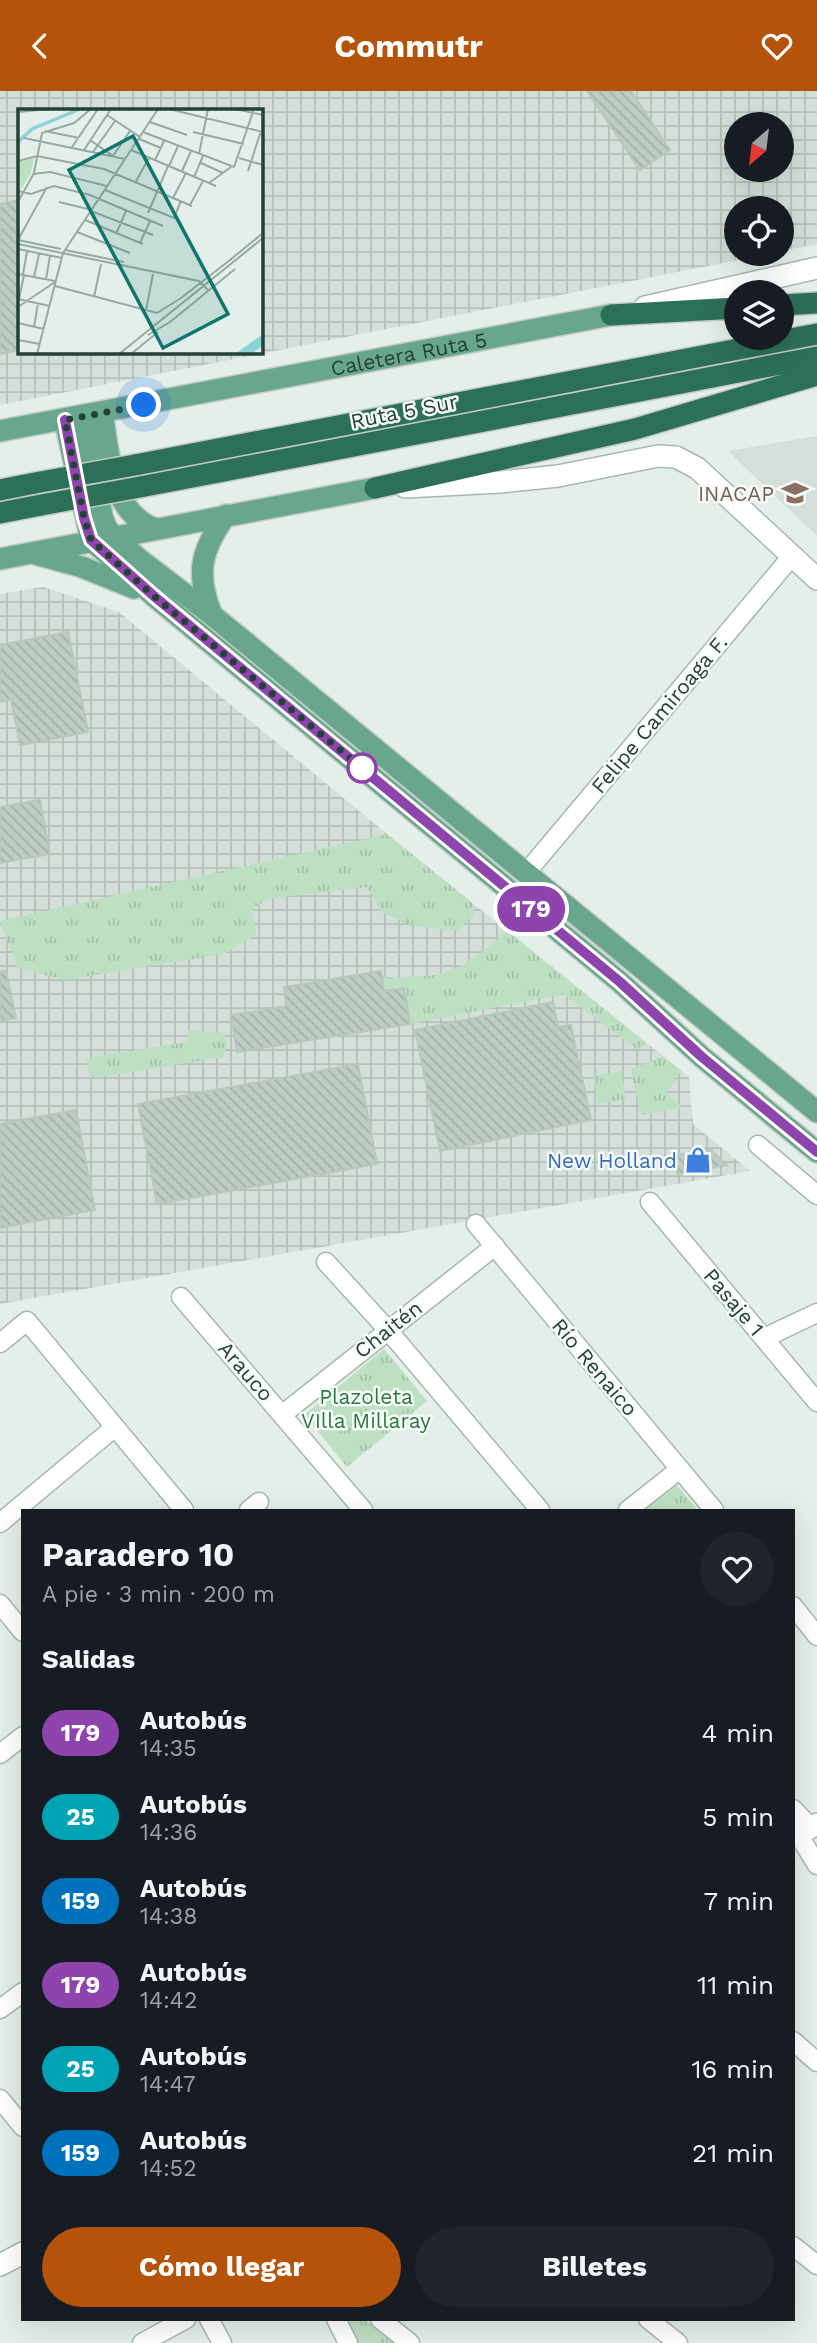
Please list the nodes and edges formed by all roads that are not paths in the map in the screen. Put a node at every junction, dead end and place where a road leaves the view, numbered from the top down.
1 (817, 268) edge
2 (817, 303) edge
3 (794, 304) edge
4 (724, 308) edge
5 (611, 315) junction
6 (817, 334) edge
7 (817, 357) edge
8 (817, 375) edge
9 (84, 416) junction
10 (0, 431) edge
11 (375, 488) junction
12 (0, 490) edge
13 (0, 513) edge
14 (226, 515) junction
15 (155, 529) junction
16 (113, 536) junction
17 (91, 540) junction
18 (32, 553) junction
19 (792, 556) junction
20 (0, 559) edge
21 (817, 579) edge
22 (155, 597) junction
23 (212, 615) junction
24 (526, 873) junction
25 (817, 1112) edge
26 (758, 1145) dead end
27 (817, 1152) edge
28 (817, 1195) edge
29 (650, 1202) dead end
30 (476, 1224) dead end
31 (495, 1246) junction
32 (326, 1262) dead end
33 (181, 1297) dead end
34 (817, 1313) edge
35 (387, 1329) junction
36 (764, 1338) junction
37 (0, 1343) edge
38 (817, 1402) edge
39 (283, 1414) junction
40 (115, 1427) junction
41 (680, 1469) junction
42 (183, 1509) edge
43 (362, 1509) edge
44 (539, 1509) edge
45 (629, 1509) edge
46 (713, 1509) edge
47 (0, 1523) edge
48 (0, 1604) edge
49 (795, 1609) edge
50 (21, 1630) edge
51 (817, 1636) edge
52 (21, 1738) edge
53 (0, 1754) edge
54 (795, 1812) edge
55 (804, 1830) edge
56 (817, 1865) edge
57 (21, 1993) edge
58 (0, 2009) edge
59 (795, 2043) edge
60 (817, 2062) edge
61 (0, 2099) edge
62 (21, 2125) edge
63 (795, 2248) edge
64 (21, 2254) edge
65 (817, 2265) edge
66 (0, 2266) edge
67 (182, 2321) edge
68 (210, 2321) edge
69 (337, 2321) edge
70 (382, 2321) edge
71 (650, 2321) edge
72 (142, 2343) edge
73 (222, 2343) edge
74 (348, 2343) edge
75 (410, 2343) edge
76 (678, 2343) edge

1 - 5 street, Caletera Ruta 5
2 - 3 highway
4 - 5 highway
5 - 9 main road, Caletera Ruta 5
6 - 12 highway, Ruta 5 Sur, bridge
7 - 13 highway, Ruta 5 Sur, bridge
8 - 11 highway
9 - 10 main road, Caletera Ruta 5
9 - 15 main road
9 - 16 main road
9 - 17 main road
11 - 14 main road
11 - 19 street
14 - 15 main road
14 - 23 main road
15 - 16 main road
16 - 17 main road
16 - 23 main road
17 - 18 main road
17 - 22 main road
18 - 20 main road
18 - 22 main road
19 - 21 street
19 - 24 street, Felipe Camiroaga F.
22 - 27 main road
23 - 24 main road
24 - 25 main road
26 - 28 street
29 - 36 street, Pasaje 1
30 - 31 street, Río Renaico
31 - 35 street, Chaitén
31 - 41 street, Río Renaico
32 - 35 street
33 - 39 street, Arauco
34 - 36 street
35 - 39 street, Chaitén
35 - 44 street
36 - 38 street, Pasaje 1
37 - 40 street
39 - 43 street, Arauco
40 - 42 street
40 - 47 street
41 - 45 street
41 - 46 street, Río Renaico
48 - 50 street
49 - 51 street
52 - 53 street
54 - 55 street
55 - 56 street
57 - 58 street
59 - 60 street
61 - 62 street
63 - 65 street
64 - 66 street
67 - 72 street
68 - 73 street
69 - 74 street
70 - 75 street
71 - 76 street

